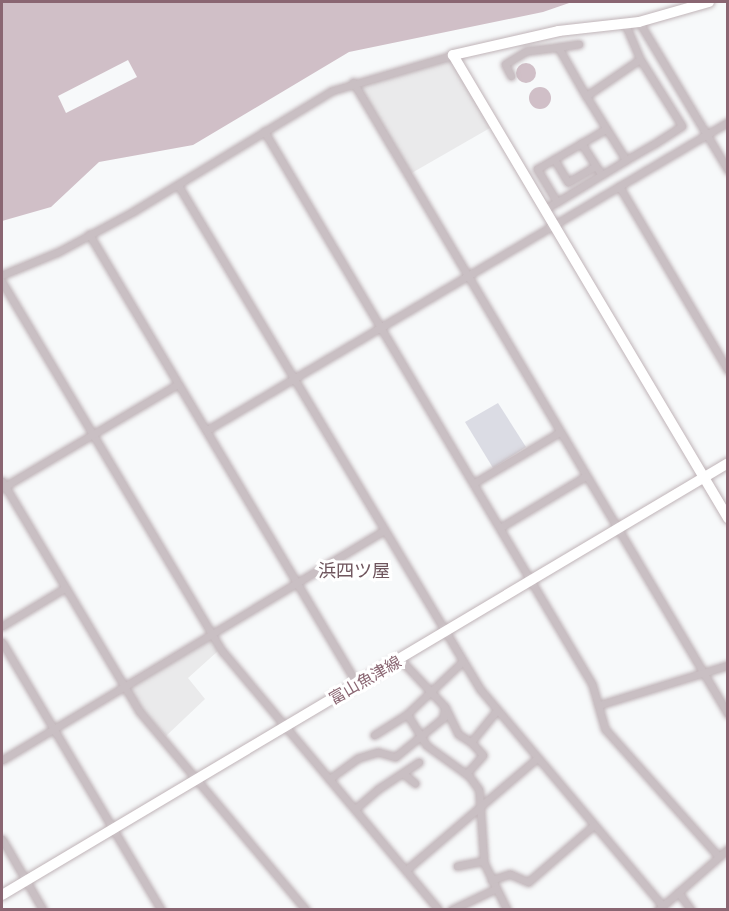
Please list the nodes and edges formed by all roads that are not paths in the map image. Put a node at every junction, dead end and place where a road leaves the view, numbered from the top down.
1 (709, 2) edge
2 (639, 22) junction
3 (625, 23) junction
4 (579, 44) dead end
5 (558, 47) junction
6 (453, 55) junction
7 (640, 59) junction
8 (511, 76) dead end
9 (353, 82) junction
10 (586, 96) junction
11 (728, 122) edge
12 (606, 129) junction
13 (264, 131) junction
14 (706, 135) junction
15 (582, 143) junction
16 (554, 159) junction
17 (626, 160) junction
18 (596, 166) junction
19 (728, 170) edge
20 (602, 175) junction
21 (568, 182) junction
22 (178, 185) junction
23 (619, 186) junction
24 (574, 192) junction
25 (557, 202) junction
26 (544, 208) junction
27 (554, 226) junction
28 (89, 234) junction
29 (2, 274) edge
30 (467, 276) junction
31 (2, 282) edge
32 (381, 327) junction
33 (728, 370) edge
34 (292, 378) junction
35 (178, 384) junction
36 (207, 430) junction
37 (560, 432) junction
38 (92, 435) junction
39 (728, 463) edge
40 (586, 476) junction
41 (703, 477) junction
42 (474, 483) junction
43 (3, 485) edge
44 (728, 518) edge
45 (501, 527) junction
46 (617, 529) junction
47 (383, 531) junction
48 (532, 580) junction
49 (297, 583) junction
50 (65, 588) junction
51 (2, 626) edge
52 (444, 633) junction
53 (212, 635) junction
54 (2, 642) edge
55 (400, 659) junction
56 (462, 662) junction
57 (728, 664) edge
58 (703, 672) junction
59 (357, 684) junction
60 (124, 687) junction
61 (430, 690) junction
62 (599, 705) junction
63 (445, 707) junction
64 (497, 710) junction
65 (407, 714) junction
66 (728, 714) edge
67 (285, 727) junction
68 (53, 729) junction
69 (374, 735) dead end
70 (420, 737) junction
71 (471, 742) junction
72 (537, 758) junction
73 (2, 760) edge
74 (419, 762) dead end
75 (466, 774) junction
76 (405, 775) junction
77 (196, 778) junction
78 (329, 778) junction
79 (415, 783) dead end
80 (482, 806) junction
81 (355, 809) junction
82 (594, 825) junction
83 (113, 830) junction
84 (2, 839) edge
85 (724, 855) edge
86 (483, 861) junction
87 (457, 866) dead end
88 (406, 870) junction
89 (26, 880) junction
90 (491, 880) junction
91 (495, 890) junction
92 (678, 892) junction
93 (2, 895) edge
94 (660, 907) edge
95 (43, 909) edge
96 (161, 909) edge
97 (306, 909) edge
98 (439, 909) edge
99 (451, 909) edge
100 (506, 909) edge
101 (691, 909) edge

1 - 2 main road
2 - 3 main road
2 - 14 street
3 - 6 main road
3 - 7 street
4 - 5 street
5 - 8 street
5 - 10 street
6 - 9 street
6 - 26 main road
7 - 10 street
7 - 17 street
9 - 13 street
9 - 30 street
10 - 12 street
11 - 14 street
12 - 15 street
12 - 17 street
13 - 22 street
13 - 32 street
14 - 19 street
14 - 23 street
15 - 16 street
15 - 18 street
16 - 21 street
16 - 25 street
17 - 20 street
18 - 20 street
18 - 21 street
20 - 24 street
21 - 24 street
22 - 28 street
22 - 34 street
23 - 27 street
23 - 33 street
24 - 25 street
25 - 26 street
26 - 27 main road
27 - 30 street
27 - 41 main road
28 - 29 street
28 - 35 street
30 - 32 street
30 - 37 street
31 - 38 street
32 - 34 street
32 - 42 street
34 - 36 street
34 - 47 street
35 - 36 street
35 - 38 street
36 - 49 street
37 - 40 street
37 - 42 street
38 - 43 street
38 - 53 street
39 - 41 main road, 富山魚津線
40 - 45 street
40 - 46 street
41 - 44 main road
41 - 46 main road, 富山魚津線
42 - 45 street
43 - 50 street
45 - 48 street
46 - 48 main road, 富山魚津線
46 - 58 street
47 - 49 street
47 - 52 street
48 - 52 main road, 富山魚津線
48 - 62 street
49 - 53 street
49 - 59 street
50 - 51 street
50 - 60 street
52 - 55 main road, 富山魚津線
52 - 56 street
53 - 60 street
53 - 67 street
54 - 68 street
55 - 59 main road, 富山魚津線
55 - 61 street
56 - 61 street
56 - 64 street
57 - 58 street
58 - 62 street
58 - 66 street
59 - 67 main road, 富山魚津線
60 - 68 street
60 - 77 street
61 - 63 street
61 - 65 street
62 - 85 street
63 - 70 street
63 - 71 street
64 - 71 street
64 - 72 street
65 - 69 street
65 - 70 street
67 - 77 main road, 富山魚津線
67 - 78 street
68 - 73 street
68 - 83 street
70 - 75 street
70 - 78 street
71 - 75 street
72 - 80 street
72 - 82 street
74 - 76 street
75 - 80 street
76 - 79 street
76 - 81 street
77 - 83 main road, 富山魚津線
77 - 97 street
78 - 81 street
80 - 86 street
80 - 88 street
81 - 88 street
82 - 90 street
82 - 94 street
83 - 89 main road, 富山魚津線
83 - 96 street
84 - 89 street
85 - 92 street
86 - 87 street
86 - 90 street
88 - 98 street
89 - 93 main road, 富山魚津線
89 - 95 street
90 - 91 street
91 - 99 street
91 - 100 street
92 - 94 street
92 - 101 street

